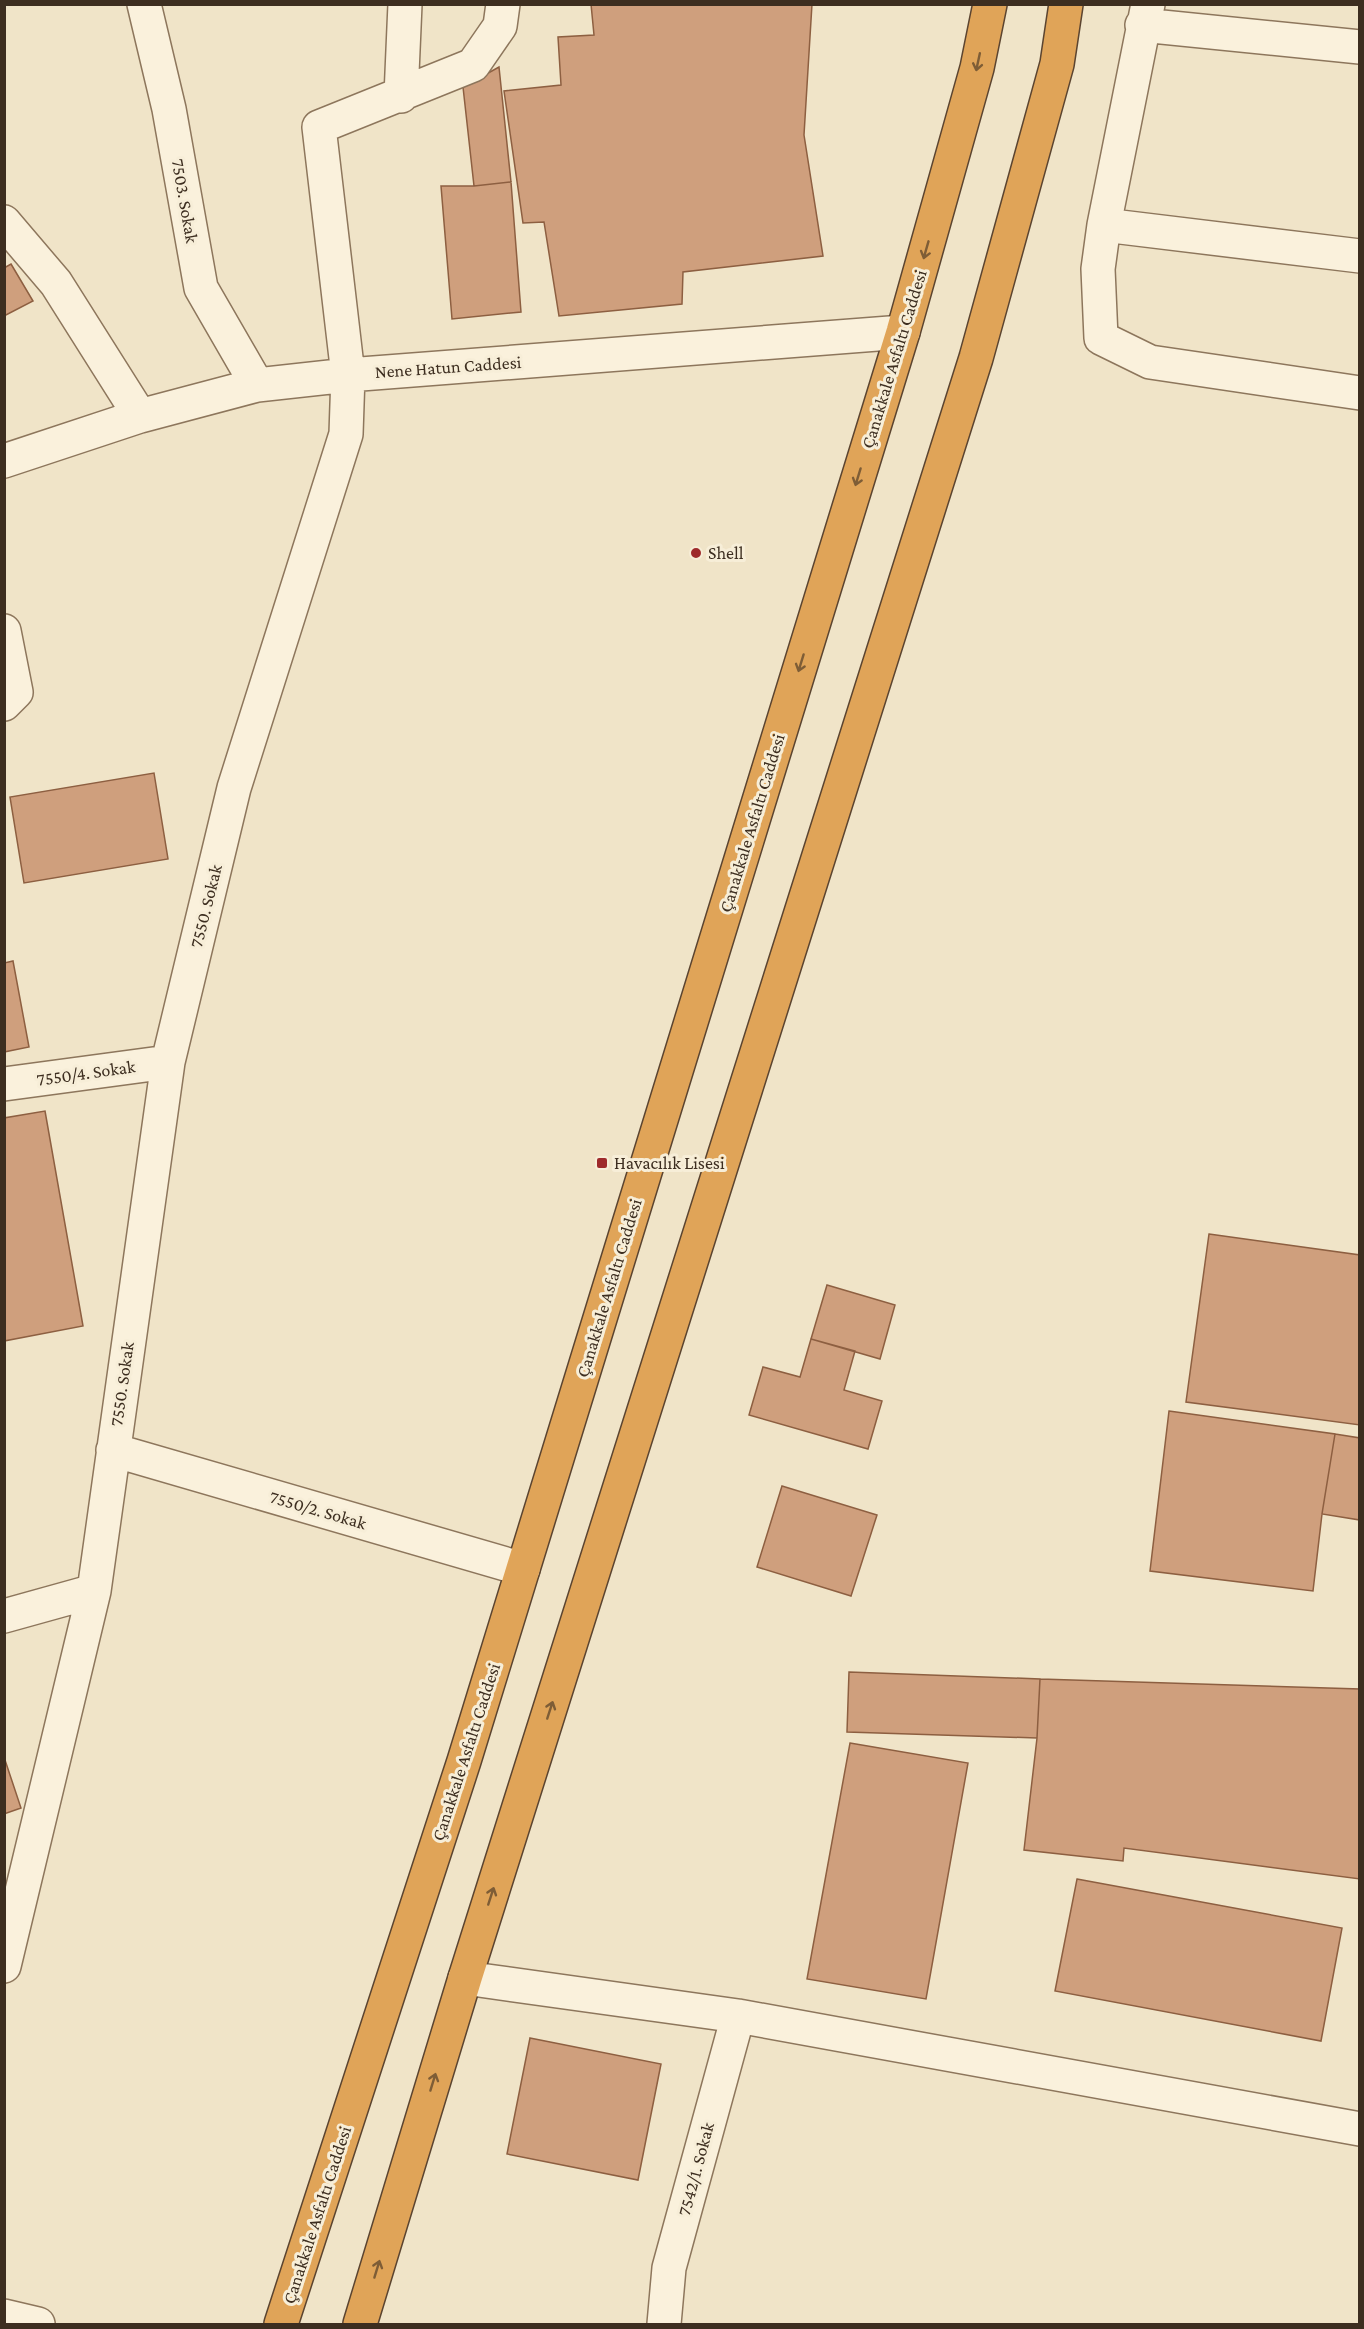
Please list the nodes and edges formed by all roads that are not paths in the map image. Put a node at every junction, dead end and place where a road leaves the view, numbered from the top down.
1 (144, 4) edge
2 (405, 4) edge
3 (503, 4) edge
4 (990, 4) edge
5 (1066, 4) edge
6 (1145, 15) edge
7 (1359, 47) edge
8 (401, 96) junction
9 (4, 222) edge
10 (1104, 225) junction
11 (1359, 256) edge
12 (903, 332) junction
13 (348, 375) junction
14 (257, 386) junction
15 (1359, 393) edge
16 (140, 416) junction
17 (4, 462) edge
18 (4, 631) edge
19 (4, 704) edge
20 (168, 1062) junction
21 (4, 1084) edge
22 (112, 1450) junction
23 (523, 1569) junction
24 (94, 1591) junction
25 (4, 1616) edge
26 (4, 1966) edge
27 (465, 1978) junction
28 (738, 2016) junction
29 (1359, 2129) edge
30 (4, 2316) edge
31 (38, 2325) edge
32 (281, 2325) edge
33 (360, 2325) edge
34 (664, 2325) edge

1 - 14 street, 7503. Sokak
2 - 8 street
3 - 8 street
4 -> 12 highway, Çanakkale Asfaltı Caddesi
27 -> 5 highway
6 - 7 street
6 - 10 street
8 - 13 street, 7550. Sokak
9 - 16 street
10 - 11 street
10 - 15 street
12 - 13 street, Nene Hatun Caddesi
12 -> 23 highway, Çanakkale Asfaltı Caddesi
13 - 14 street, Nene Hatun Caddesi
13 - 20 street, 7550. Sokak
14 - 16 street, Nene Hatun Caddesi
16 - 17 street, Nene Hatun Caddesi
18 - 19 street
20 - 21 street, 7550/4. Sokak
20 - 22 street, 7550. Sokak
22 - 23 street, 7550/2. Sokak
22 - 24 street, 7550. Sokak
23 - 32 highway, Çanakkale Asfaltı Caddesi
24 - 25 street
24 - 26 street, 7550. Sokak
27 - 28 street
33 -> 27 highway
28 - 29 street
28 - 34 street, 7542/1. Sokak
30 - 31 street

